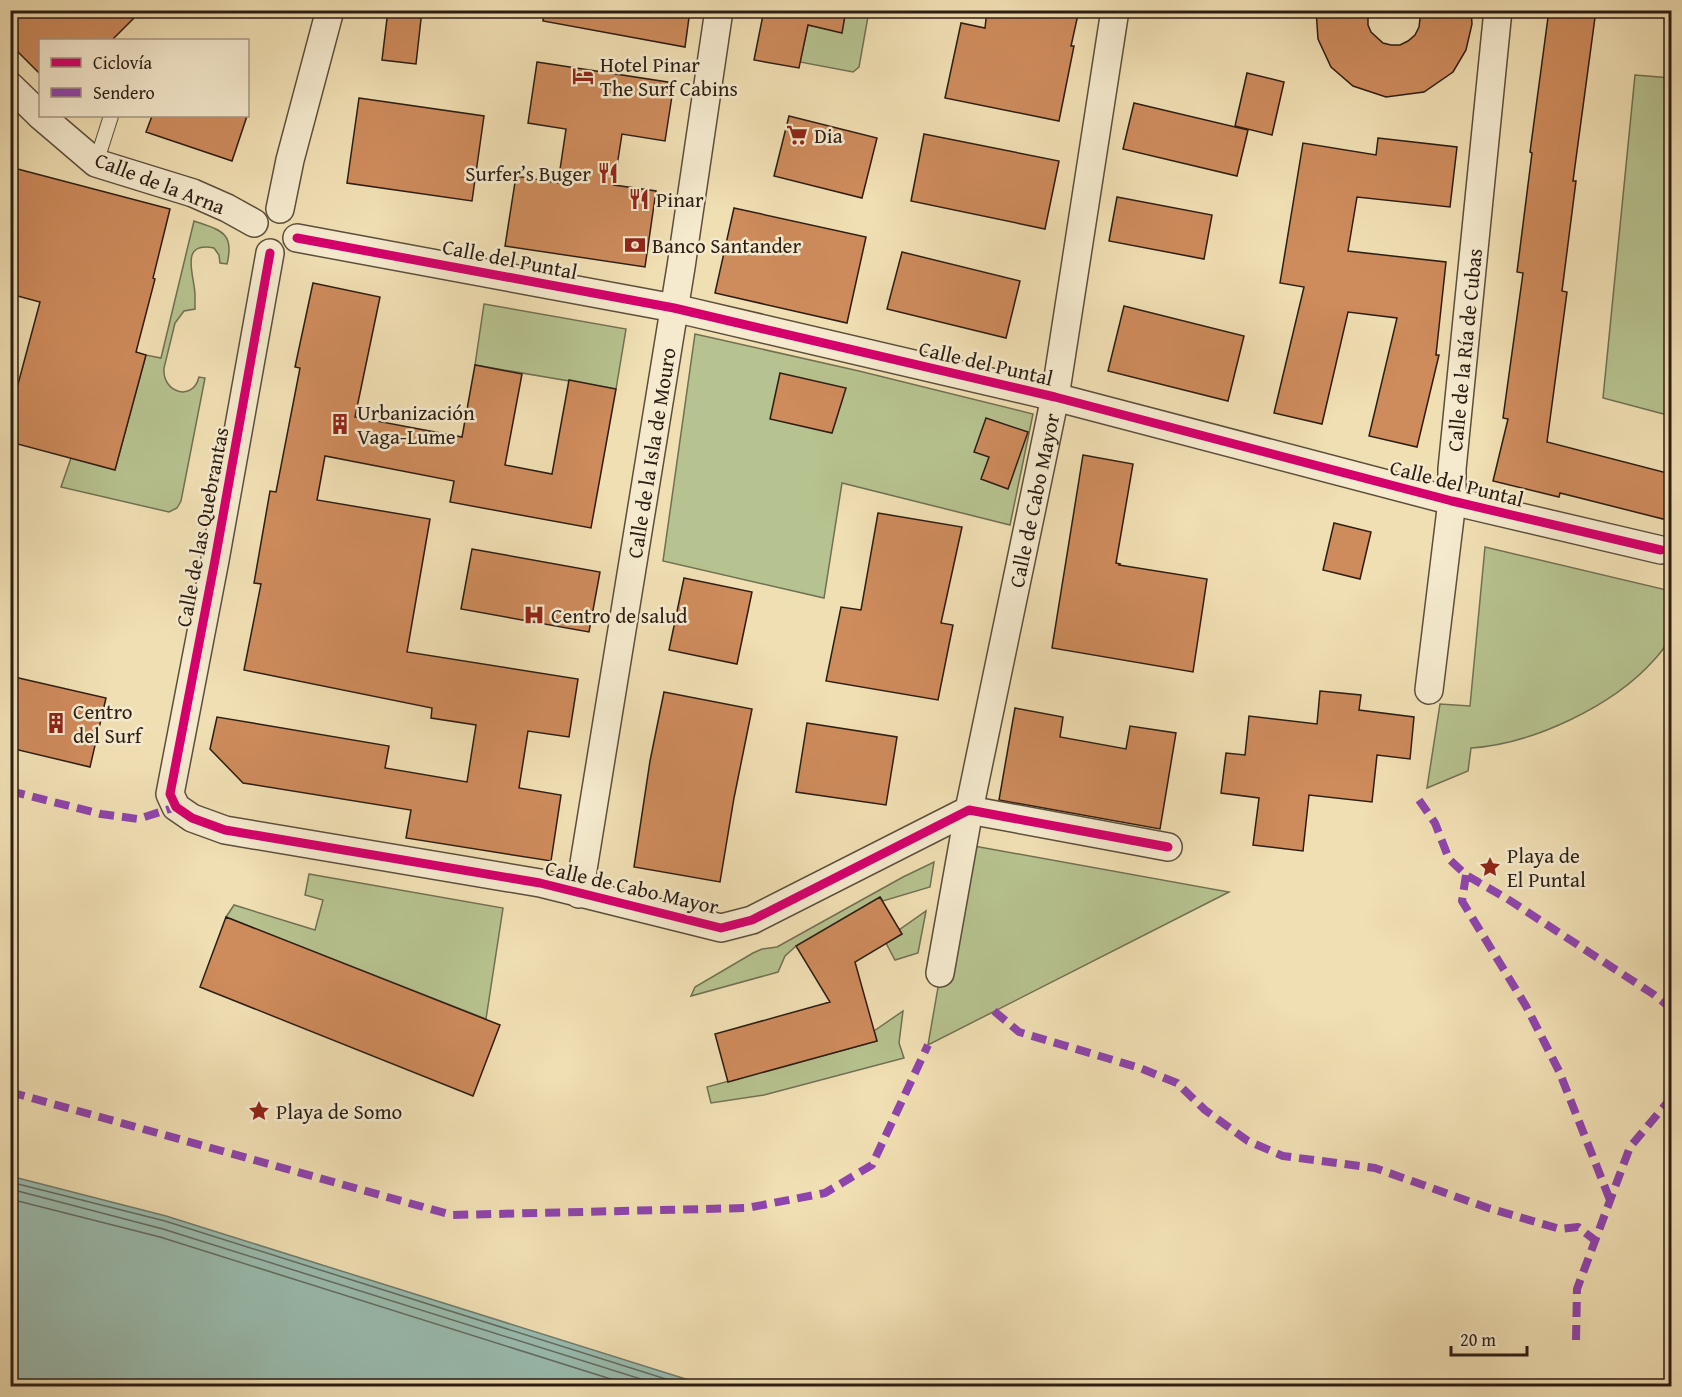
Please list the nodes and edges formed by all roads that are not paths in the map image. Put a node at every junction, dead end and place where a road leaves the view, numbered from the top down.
1 (330, 10) edge
2 (719, 10) edge
3 (1115, 10) edge
4 (1498, 10) edge
5 (10, 86) edge
6 (39, 113) edge
7 (43, 117) edge
8 (111, 117) edge
9 (96, 163) junction
10 (280, 209) junction
11 (254, 224) junction
12 (297, 237) junction
13 (270, 253) junction
14 (674, 308) junction
15 (1055, 397) junction
16 (1452, 501) junction
17 (1661, 550) dead end
18 (1429, 690) dead end
19 (176, 807) joint
20 (969, 810) junction
21 (1168, 847) dead end
22 (579, 894) junction
23 (940, 973) dead end

1 - 10 street
2 - 14 street, Calle de la Isla de Mouro
3 - 15 street, Calle de Cabo Mayor
4 - 16 street, Calle de la Ría de Cubas
5 - 6 street, Calle de la Arna
7 - 9 street, Calle de la Arna
8 - 9 lane
9 - 11 street, Calle de la Arna
10 - 11 street
10 - 12 street
11 - 13 street
12 - 13 street
12 - 14 street, Calle del Puntal
13 - 19 street, Calle de las Quebrantas
14 - 15 street, Calle del Puntal
14 - 22 street, Calle de la Isla de Mouro
15 - 16 street, Calle del Puntal
15 - 20 street, Calle de Cabo Mayor
16 - 17 street, Calle del Puntal
16 - 18 street, Calle de la Ría de Cubas
19 - 22 street, Calle de Cabo Mayor
20 - 21 street
20 - 22 street, Calle de Cabo Mayor
20 - 23 street, Calle de Cabo Mayor

